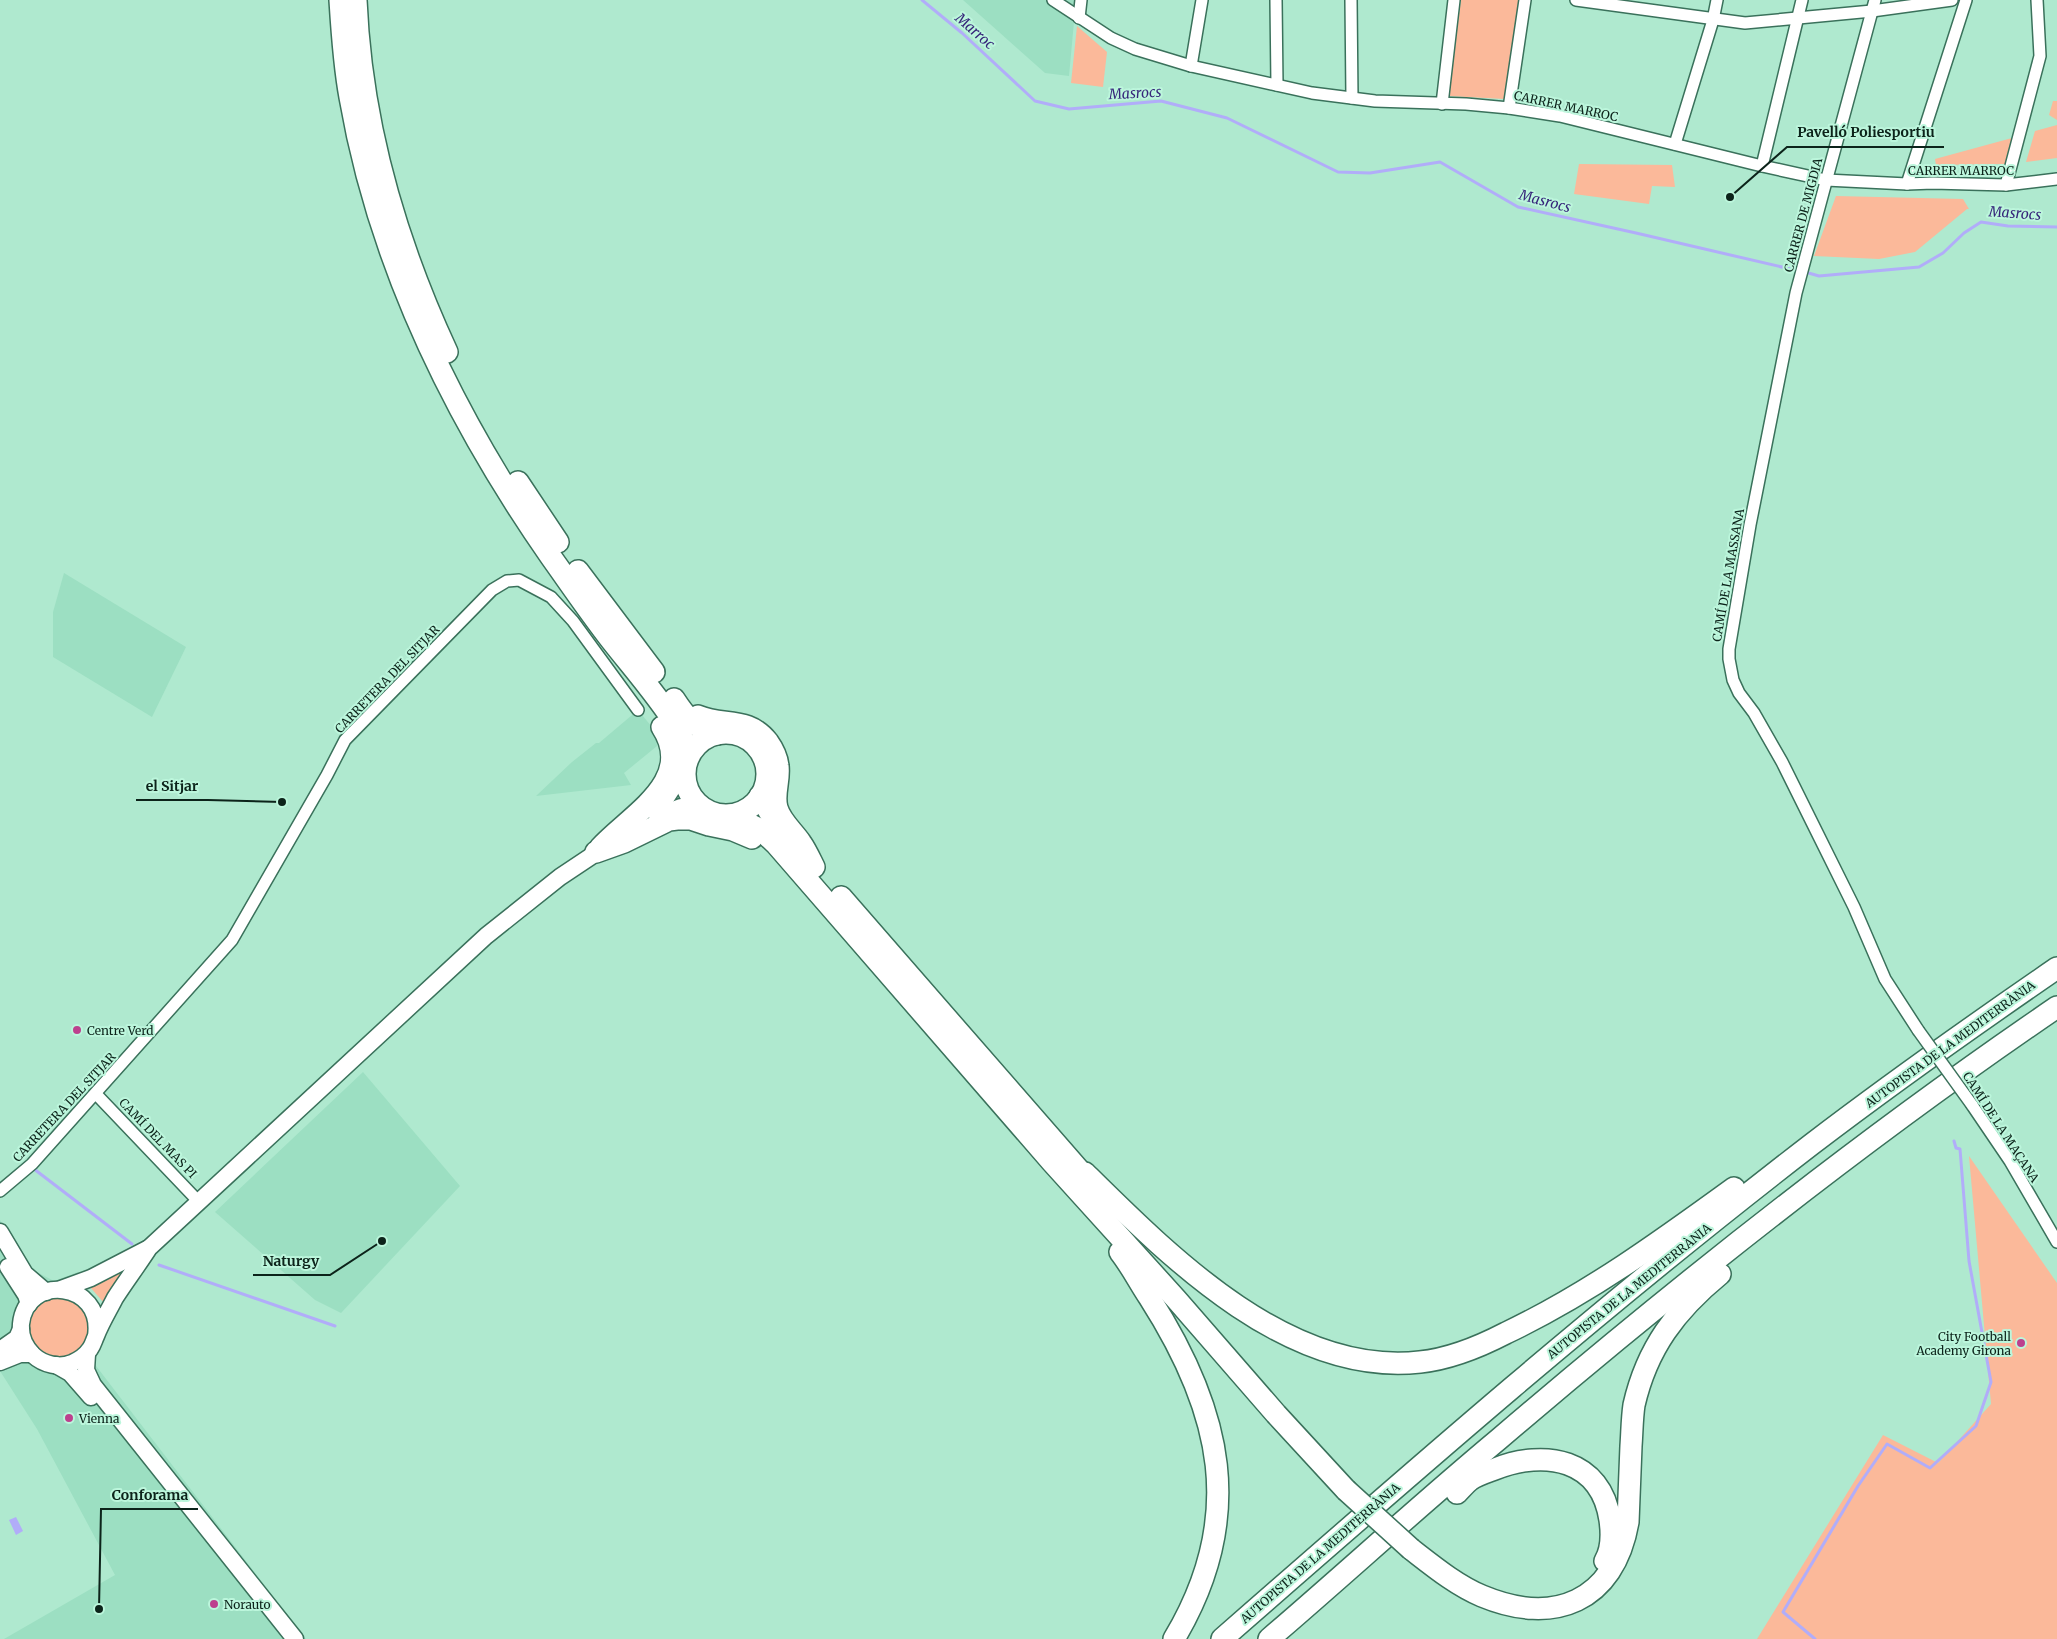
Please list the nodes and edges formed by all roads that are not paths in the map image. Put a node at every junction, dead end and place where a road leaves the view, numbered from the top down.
1 (340, 0) edge
2 (356, 0) edge
3 (1053, 0) edge
4 (1080, 0) edge
5 (1202, 0) edge
6 (1276, 0) edge
7 (1352, 0) edge
8 (1454, 0) edge
9 (1525, 0) edge
10 (1576, 0) edge
11 (1717, 0) edge
12 (1802, 0) edge
13 (1952, 0) edge
14 (1966, 0) edge
15 (2037, 0) edge
16 (1874, 6) edge
17 (1799, 17) junction
18 (1079, 18) junction
19 (1713, 20) junction
20 (1191, 66) junction
21 (1277, 85) junction
22 (1352, 98) junction
23 (1442, 104) junction
24 (1509, 108) junction
25 (1675, 144) junction
26 (1762, 166) junction
27 (2057, 179) edge
28 (1826, 180) junction
29 (1907, 184) junction
30 (2006, 185) junction
31 (1796, 293) joint
32 (596, 621) junction
33 (664, 686) junction
34 (638, 710) dead end
35 (717, 734) junction
36 (687, 762) junction
37 (760, 796) junction
38 (702, 807) junction
39 (731, 815) junction
40 (596, 852) junction
41 (814, 867) junction
42 (849, 928) junction
43 (2057, 968) edge
44 (2057, 1007) edge
45 (1918, 1030) joint
46 (1940, 1090) junction
47 (96, 1094) junction
48 (1812, 1144) junction
49 (1058, 1157) junction
50 (0, 1191) edge
51 (200, 1202) junction
52 (0, 1232) edge
53 (2057, 1242) edge
54 (149, 1248) junction
55 (0, 1254) edge
56 (52, 1290) junction
57 (29, 1304) junction
58 (21, 1329) junction
59 (96, 1336) junction
60 (0, 1350) edge
61 (32, 1354) junction
62 (87, 1354) junction
63 (0, 1362) edge
64 (56, 1365) junction
65 (1415, 1545) junction
66 (281, 1639) edge
67 (295, 1639) edge
68 (1174, 1639) edge
69 (1222, 1639) edge
70 (1269, 1639) edge
71 (1278, 1639) edge

1 - 32 highway
2 - 33 highway
3 - 18 street, CARRER MARROC
4 - 18 street
5 - 20 street
6 - 21 street
7 - 22 street
8 - 23 street
9 - 24 street
10 - 19 street
11 - 19 street
12 - 17 street
13 - 16 street
14 - 29 street
15 - 30 street
16 - 17 street
16 - 28 street, CARRER DE MIGDIA
17 - 19 street
17 - 26 street
18 - 20 street, CARRER MARROC
19 - 25 street
20 - 21 street, CARRER MARROC
21 - 22 street, CARRER MARROC
22 - 23 street, CARRER MARROC
23 - 24 street, CARRER MARROC
24 - 25 street, CARRER MARROC
25 - 26 street, CARRER MARROC
26 - 28 street, CARRER MARROC
27 - 30 street, CARRER MARROC
28 - 29 street, CARRER MARROC
28 - 31 street, CARRER DE MIGDIA
29 - 30 street, CARRER MARROC
31 - 45 street, CAMÍ DE LA MASSANA
32 - 36 highway
32 - 40 highway
33 - 35 highway
33 - 41 highway
34 - 47 street, CARRETERA DEL SITJAR
35 - 36 highway
35 - 37 highway
36 - 38 highway
36 - 40 main road
37 - 39 highway
37 - 41 highway
38 - 39 highway
38 - 40 main road
39 - 42 highway
40 - 42 highway
40 - 51 main road
41 - 49 highway
42 - 49 highway
43 - 48 highway, AUTOPISTA DE LA MEDITERRÀNIA
44 - 46 highway
45 - 53 street, CAMÍ DE LA MAÇANA, bridge
46 - 65 highway
46 - 70 highway
47 - 50 street, CARRETERA DEL SITJAR
47 - 51 street, CAMÍ DEL MAS PI
48 - 49 highway
48 - 69 highway, AUTOPISTA DE LA MEDITERRÀNIA
49 - 65 highway
49 - 68 highway
51 - 54 main road
52 - 56 main road
54 - 56 main road
54 - 59 main road
55 - 57 main road
56 - 57 main road
56 - 59 main road
57 - 58 main road
58 - 60 main road
58 - 61 main road
59 - 62 main road
61 - 63 main road
61 - 64 main road
62 - 64 main road
62 - 67 main road
64 - 66 main road
65 - 71 highway

